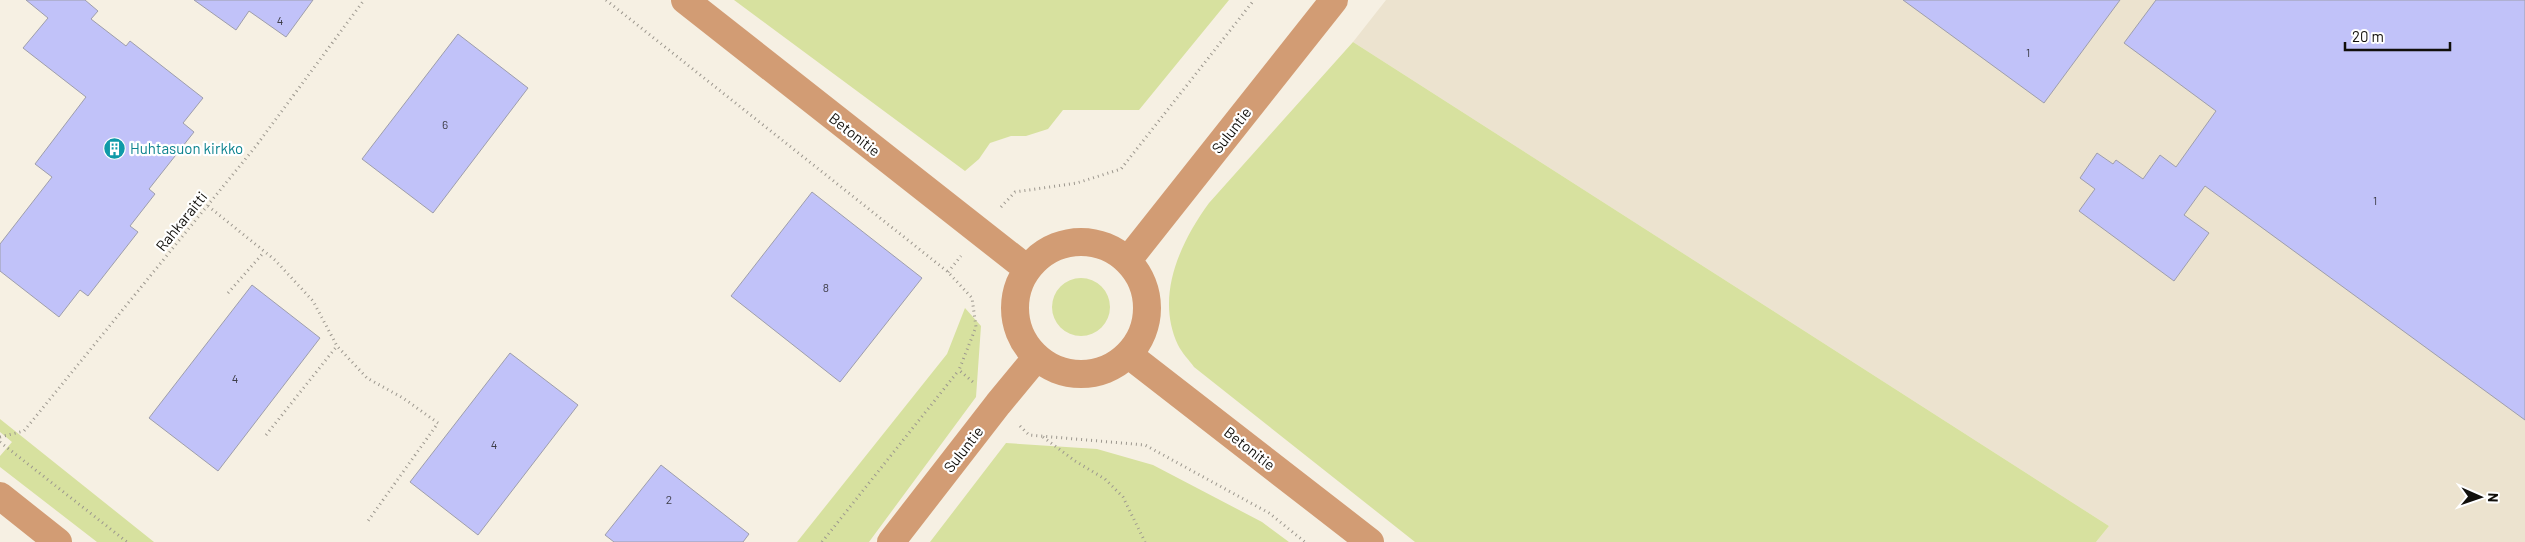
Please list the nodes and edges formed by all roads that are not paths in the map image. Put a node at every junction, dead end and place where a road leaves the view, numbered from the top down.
1 (685, 0) edge
2 (1334, 0) edge
3 (1128, 260) junction
4 (1026, 268) junction
5 (1129, 355) junction
6 (1036, 358) junction
7 (0, 496) edge
8 (58, 542) edge
9 (891, 542) edge
10 (1370, 542) edge

1 - 4 street, Betonitie
2 - 3 street, Suluntie
3 - 4 street
3 - 5 street
4 - 6 street
5 - 6 street
5 - 10 street, Betonitie
6 - 9 street, Suluntie
7 - 8 street

